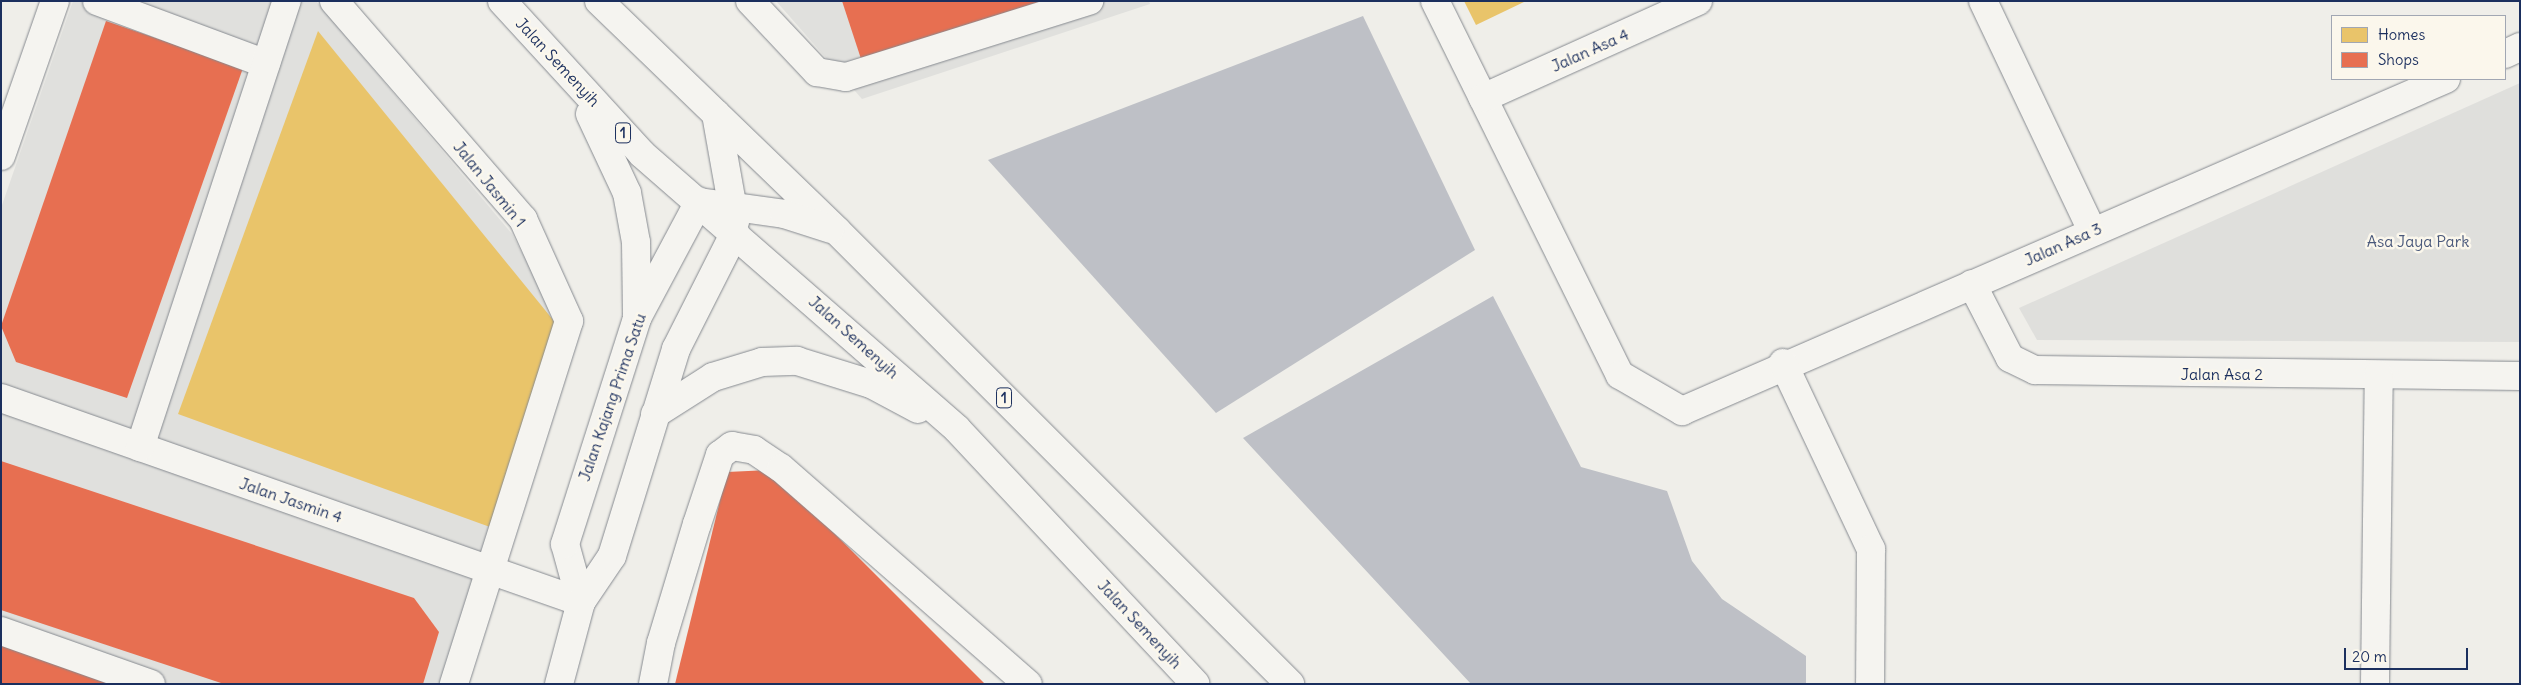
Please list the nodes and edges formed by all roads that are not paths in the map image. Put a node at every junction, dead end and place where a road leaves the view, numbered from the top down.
1 (55, 1) edge
2 (97, 1) edge
3 (287, 1) edge
4 (334, 1) edge
5 (502, 1) edge
6 (599, 1) edge
7 (750, 1) edge
8 (1089, 1) edge
9 (1435, 1) edge
10 (1698, 1) edge
11 (1983, 1) edge
12 (2520, 47) edge
13 (2506, 54) edge
14 (554, 58) junction
15 (266, 64) junction
16 (2444, 80) edge
17 (1483, 98) junction
18 (716, 112) junction
19 (1, 156) edge
20 (699, 202) junction
21 (735, 204) junction
22 (837, 231) junction
23 (2092, 231) junction
24 (735, 232) junction
25 (1972, 284) junction
26 (637, 318) junction
27 (1783, 363) junction
28 (2380, 376) junction
29 (2520, 376) edge
30 (1, 398) edge
31 (655, 414) junction
32 (957, 429) junction
33 (140, 447) junction
34 (489, 569) junction
35 (581, 602) junction
36 (1, 632) edge
37 (151, 684) edge
38 (454, 684) edge
39 (559, 684) edge
40 (653, 684) edge
41 (1028, 684) edge
42 (1196, 684) edge
43 (1290, 684) edge
44 (1870, 684) edge
45 (2375, 684) edge

1 - 19 street
2 - 15 street
3 - 15 street
4 - 34 street, Jalan Jasmin 1
5 - 14 street, Jalan Semenyih / 1
6 - 18 street, 1
7 - 8 street
9 - 17 street
10 - 17 street, Jalan Asa 4
11 - 23 street
12 - 13 street
14 - 20 street, Jalan Semenyih / 1
14 - 26 street
15 - 33 street
16 - 23 street, Jalan Asa 3
17 - 27 street, Jalan Asa 3
18 - 21 street
18 - 22 street, 1
20 - 21 street
20 - 24 street, Jalan Semenyih / 1
20 - 26 street, Jalan Kajang Prima Satu
21 - 22 street
21 - 24 street
22 - 43 street, 1
23 - 25 street, Jalan Asa 3
24 - 31 street
24 - 32 street, Jalan Semenyih / 1
25 - 27 street, Jalan Asa 3
25 - 28 street, Jalan Asa 2
26 - 35 street, Jalan Kajang Prima Satu
27 - 44 street
28 - 29 street, Jalan Asa 2
28 - 45 street
30 - 33 street, Jalan Jasmin 4
31 - 32 street
31 - 35 street
32 - 42 street, Jalan Semenyih / 1
33 - 34 street, Jalan Jasmin 4
34 - 35 street, Jalan Jasmin 4
34 - 38 street, Jalan Jasmin 1
35 - 39 street
36 - 37 street
40 - 41 street

